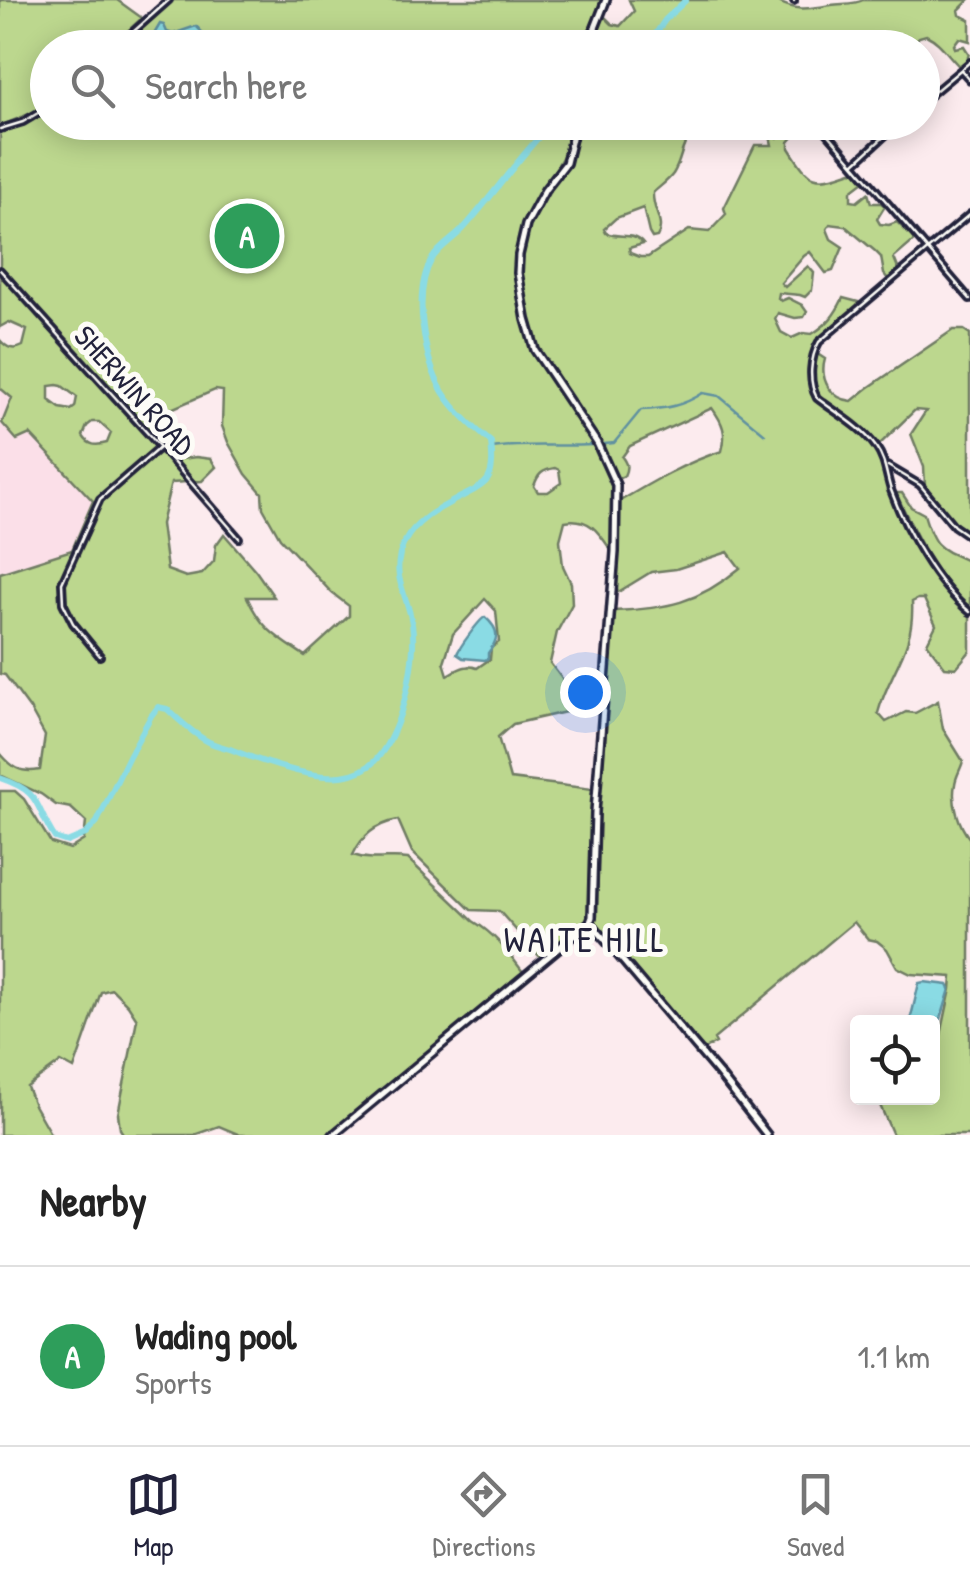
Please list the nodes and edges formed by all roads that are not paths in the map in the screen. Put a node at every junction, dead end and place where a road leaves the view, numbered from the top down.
1 (159, 0) edge
2 (169, 0) edge
3 (606, 0) edge
4 (164, 5) junction
5 (136, 30) edge
6 (595, 30) edge
7 (970, 62) edge
8 (961, 70) junction
9 (970, 80) edge
10 (940, 87) edge
11 (30, 118) edge
12 (0, 130) edge
13 (572, 140) edge
14 (833, 140) edge
15 (879, 140) edge
16 (852, 164) junction
17 (970, 214) edge
18 (928, 250) junction
19 (0, 270) edge
20 (970, 290) edge
21 (965, 294) junction
22 (970, 299) edge
23 (160, 446) junction
24 (886, 465) junction
25 (970, 536) edge
26 (238, 538) dead end
27 (970, 612) edge
28 (100, 656) dead end
29 (590, 922) junction
30 (332, 1135) edge
31 (767, 1135) edge

1 - 4 street
2 - 4 street
3 - 6 street
4 - 5 street
7 - 8 street
8 - 9 street
8 - 10 street
11 - 12 street
13 - 29 street
14 - 16 street
15 - 16 street
16 - 18 street
17 - 18 street
18 - 21 street
18 - 24 street
19 - 23 street, SHERWIN ROAD
20 - 21 street
21 - 22 street
23 - 26 street, SHERWIN ROAD
23 - 28 street
24 - 25 street
24 - 27 street
29 - 30 street
29 - 31 street

